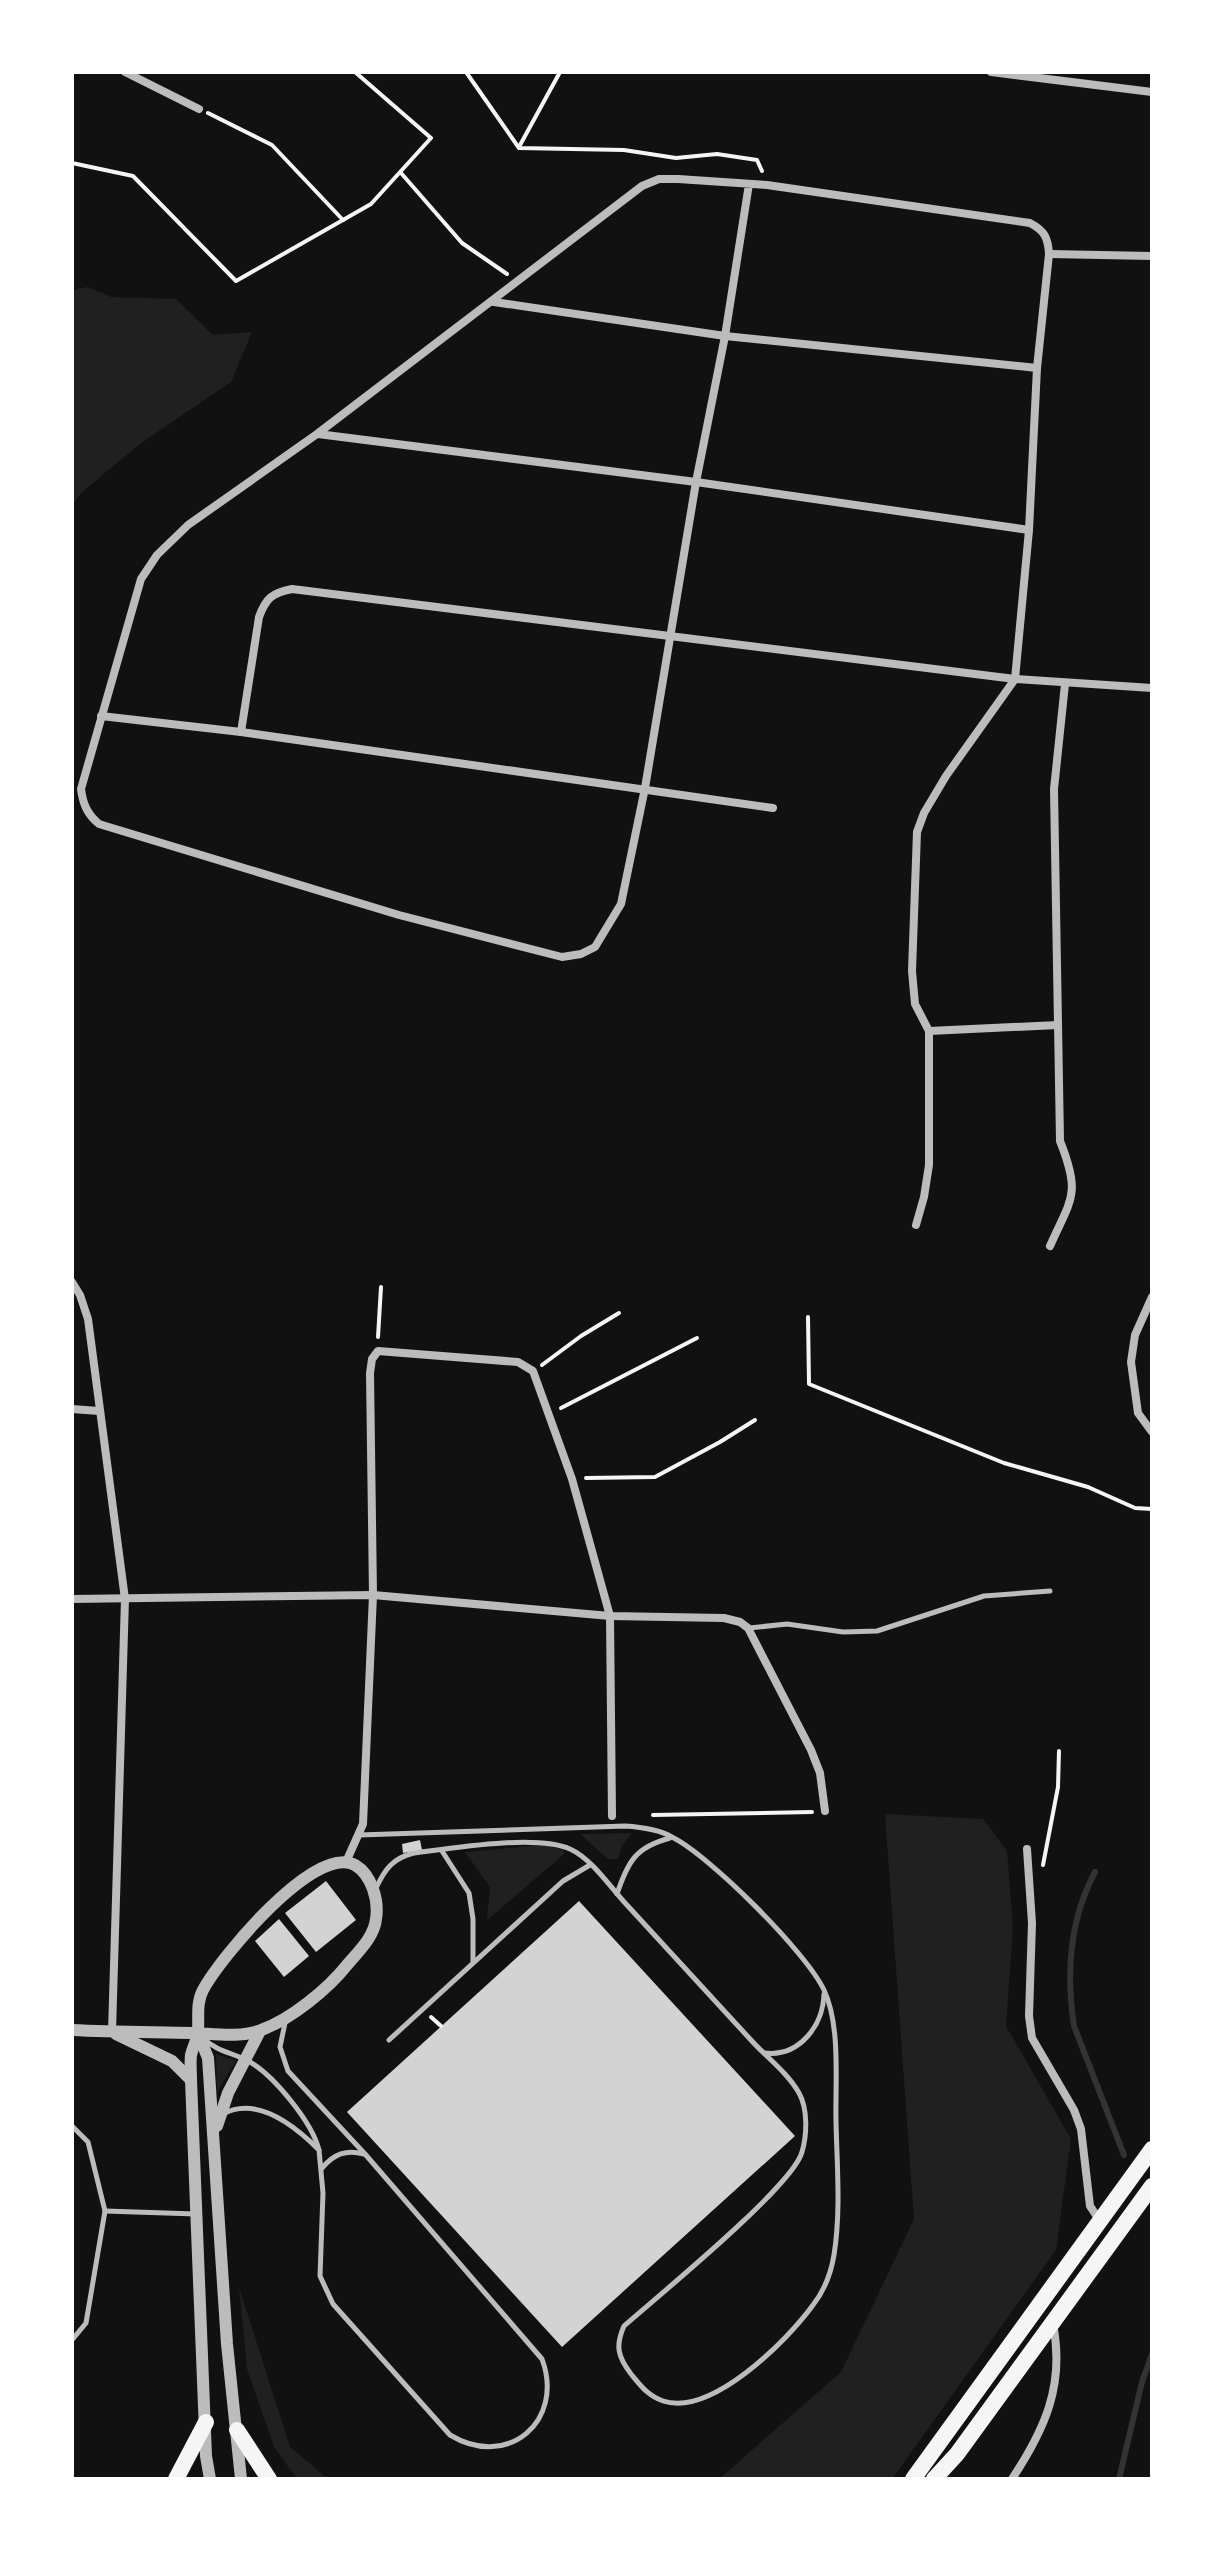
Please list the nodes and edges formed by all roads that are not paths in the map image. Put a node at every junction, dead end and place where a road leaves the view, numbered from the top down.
1 (125, 72) edge
2 (991, 72) edge
3 (1152, 92) edge
4 (199, 109) road end
5 (749, 184) junction
6 (1049, 254) junction
7 (1152, 256) edge
8 (494, 302) junction
9 (725, 336) junction
10 (1037, 368) junction
11 (317, 434) junction
12 (696, 482) junction
13 (1029, 530) junction
14 (671, 635) junction
15 (1015, 679) junction
16 (1065, 684) junction
17 (1152, 688) edge
18 (101, 716) junction
19 (241, 732) junction
20 (645, 788) junction
21 (773, 808) dead end
22 (1058, 1025) junction
23 (929, 1031) junction
24 (916, 1225) dead end
25 (1050, 1246) dead end
26 (72, 1282) edge
27 (1152, 1297) edge
28 (72, 1409) edge
29 (99, 1411) junction
30 (1152, 1432) edge
31 (1050, 1591) dead end
32 (373, 1595) junction
33 (72, 1599) edge
34 (125, 1599) junction
35 (610, 1616) junction
36 (748, 1628) junction
37 (825, 1811) dead end
38 (612, 1816) dead end
39 (359, 1835) junction
40 (673, 1837) junction
41 (1027, 1849) dead end
42 (441, 1850) junction
43 (346, 1862) junction
44 (590, 1865) junction
45 (374, 1892) junction
46 (617, 1894) junction
47 (473, 1962) junction
48 (824, 1990) junction
49 (198, 2010) junction
50 (287, 2016) junction
51 (72, 2030) edge
52 (260, 2031) junction
53 (112, 2032) junction
54 (198, 2033) junction
55 (222, 2034) junction
56 (389, 2040) dead end
57 (761, 2051) junction
58 (245, 2059) junction
59 (191, 2080) junction
60 (219, 2116) junction
61 (72, 2126) edge
62 (213, 2140) junction
63 (1152, 2149) edge
64 (319, 2150) junction
65 (365, 2154) junction
66 (322, 2168) junction
67 (1152, 2186) edge
68 (105, 2211) junction
69 (197, 2214) junction
70 (1100, 2221) junction
71 (1052, 2324) junction
72 (72, 2340) edge
73 (206, 2422) junction
74 (237, 2430) junction
75 (176, 2479) edge
76 (210, 2479) edge
77 (241, 2479) edge
78 (269, 2479) edge
79 (913, 2479) edge
80 (934, 2479) edge
81 (1012, 2479) edge

1 - 4 street
2 - 3 street
5 - 6 street
5 - 8 street
5 - 9 street
6 - 7 street
6 - 10 street
8 - 9 street
8 - 11 street
9 - 10 street
9 - 12 street
10 - 13 street
11 - 12 street
11 - 18 street
12 - 13 street
12 - 14 street
13 - 15 street
14 - 15 street
14 - 19 street
14 - 20 street
15 - 16 street
15 - 23 street
16 - 17 street
16 - 22 street
18 - 19 street
18 - 20 street
19 - 20 street
20 - 21 street
22 - 23 street
22 - 25 street
23 - 24 street
26 - 29 street
27 - 30 street
28 - 29 street
29 - 34 street
31 - 36 lane
32 - 34 street
32 - 35 street
32 - 35 street
32 - 39 street
33 - 34 street
34 - 53 street
35 - 36 street
35 - 38 street
36 - 37 street
39 - 40 lane
39 - 43 street
40 - 46 lane
40 - 48 lane
41 - 70 street
42 - 44 lane
42 - 45 lane
42 - 47 lane
43 - 45 street
43 - 49 street
44 - 46 lane
44 - 47 lane
45 - 50 street
46 - 57 lane
47 - 56 lane
48 - 57 lane
48 - 57 lane
49 - 54 street
49 - 55 street
50 - 52 street
50 - 65 lane
51 - 53 street
52 - 55 street
52 - 58 street
53 - 54 street
53 - 59 street
54 - 55 street
54 - 58 lane
54 - 59 street
54 - 62 street
58 - 60 street
58 - 64 lane
59 - 69 street
60 - 62 street
60 - 64 lane
61 - 68 lane
62 - 74 street
63 - 70 main road
64 - 66 lane
65 - 66 lane
65 - 66 lane
67 - 71 main road
68 - 69 lane
68 - 72 lane
69 - 73 street
70 - 79 main road
71 - 80 main road
71 - 81 street
73 - 75 main road
73 - 76 street
74 - 77 street
74 - 78 main road

